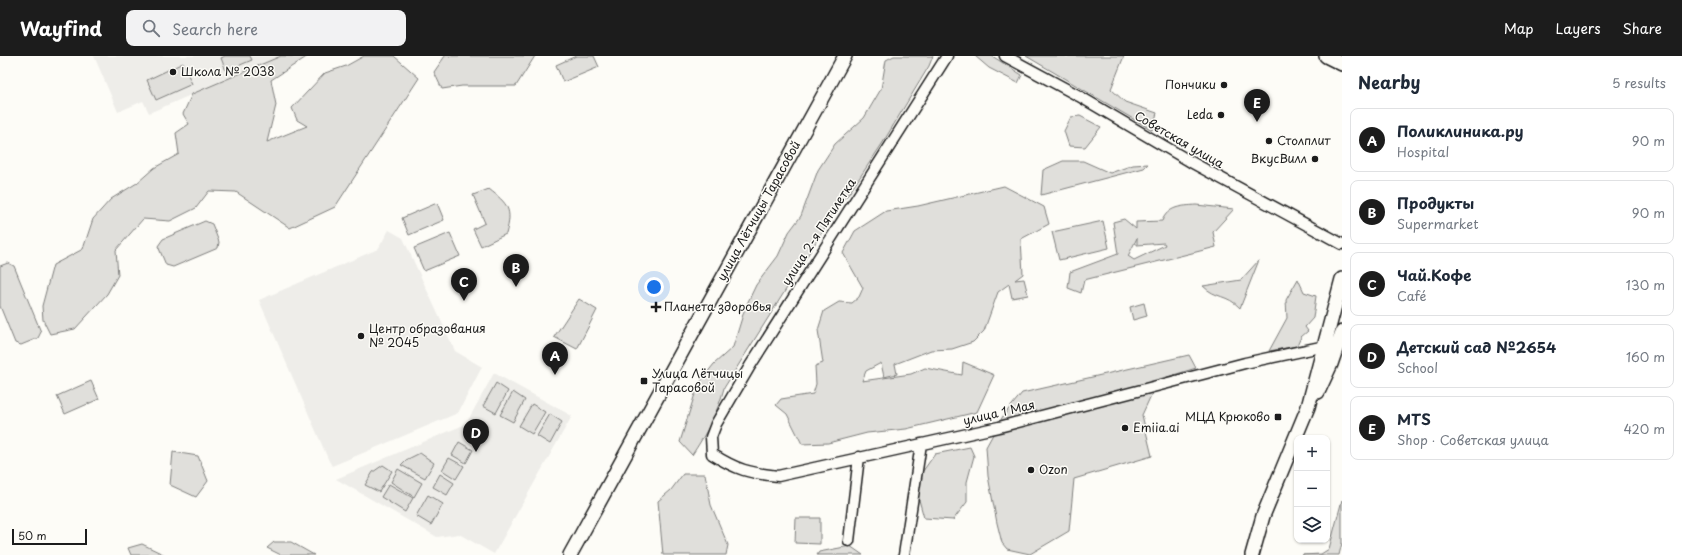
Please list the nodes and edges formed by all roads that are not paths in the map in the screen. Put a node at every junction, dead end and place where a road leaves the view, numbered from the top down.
1 (845, 56) edge
2 (947, 56) edge
3 (1005, 56) edge
4 (1326, 56) edge
5 (1342, 64) edge
6 (1342, 244) edge
7 (1342, 279) edge
8 (1340, 338) edge
9 (1324, 346) junction
10 (1308, 407) junction
11 (716, 424) joint
12 (921, 444) junction
13 (859, 458) junction
14 (849, 541) dead end
15 (570, 555) edge
16 (904, 555) edge
17 (1252, 555) edge

1 - 15 main road, улица Лётчицы Тарасовой
2 - 11 street, улица 2-я Пятилетка
3 - 6 street, Советская улица
4 - 5 main road
7 - 9 main road
8 - 9 street, улица 1 Мая
8 - 10 main road
9 - 10 main road
9 - 12 street, улица 1 Мая
10 - 17 main road
11 - 13 street, улица 1 Мая
12 - 13 street, улица 1 Мая
12 - 16 street
13 - 14 street

